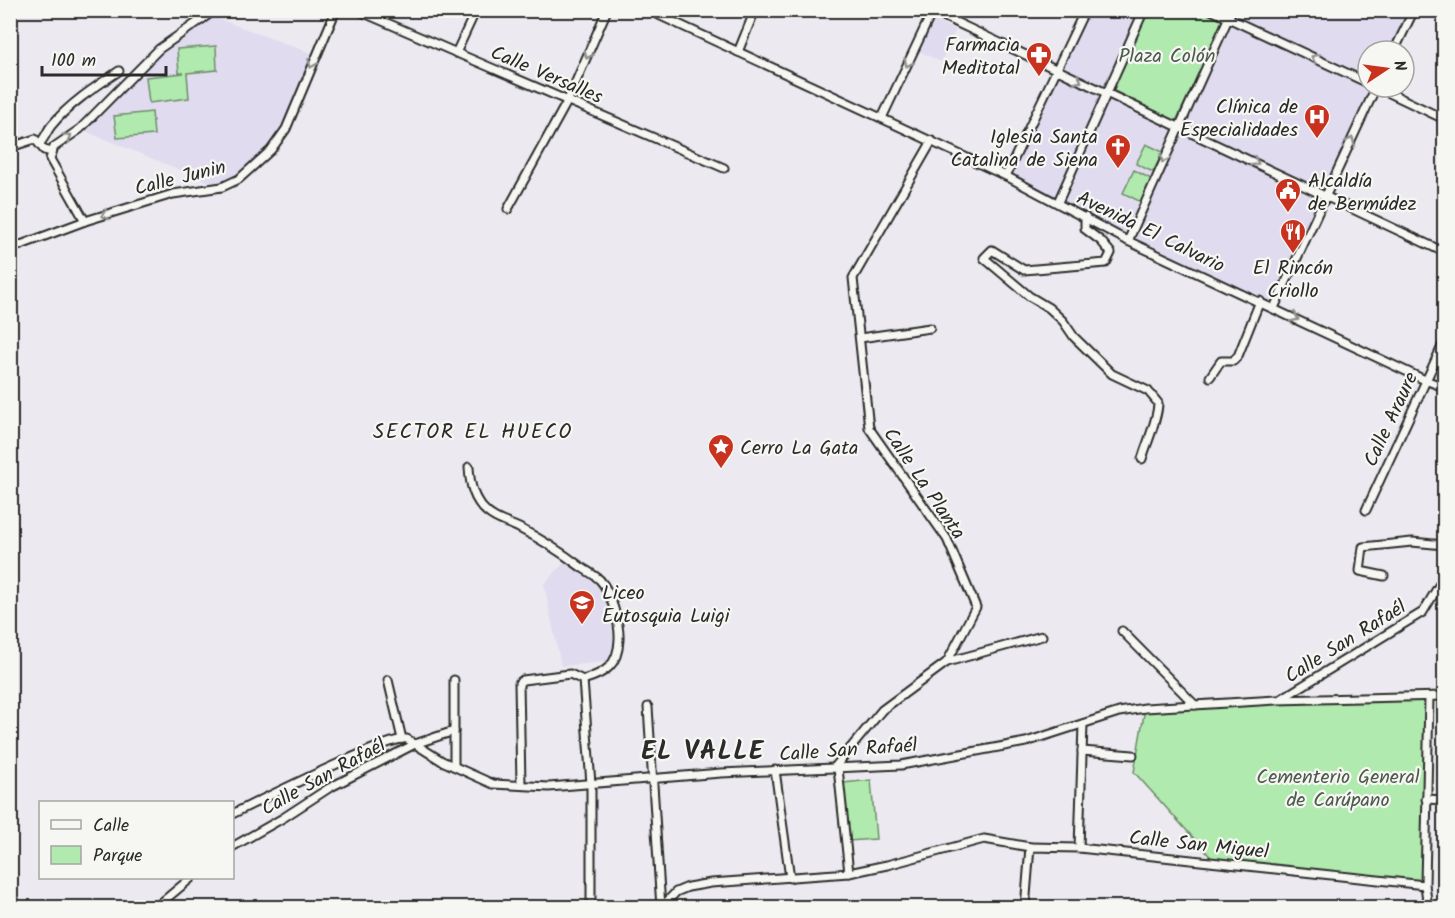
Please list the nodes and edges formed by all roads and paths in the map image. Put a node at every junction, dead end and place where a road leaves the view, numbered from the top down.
1 (211, 10) edge
2 (336, 10) edge
3 (357, 10) edge
4 (476, 10) edge
5 (607, 10) edge
6 (648, 10) edge
7 (755, 10) edge
8 (1085, 10) edge
9 (1144, 10) edge
10 (1211, 10) edge
11 (1233, 10) edge
12 (1414, 10) edge
13 (932, 11) edge
14 (1229, 19) junction
15 (1400, 39) edge
16 (738, 52) junction
17 (456, 53) junction
18 (1057, 69) junction
19 (119, 71) dead end
20 (1356, 77) edge
21 (1105, 93) junction
22 (1371, 99) edge
23 (1403, 99) edge
24 (568, 100) junction
25 (882, 118) junction
26 (1444, 118) edge
27 (1179, 127) junction
28 (932, 141) junction
29 (40, 143) junction
30 (17, 145) dead end
31 (52, 152) junction
32 (724, 168) dead end
33 (1006, 176) junction
34 (1326, 196) junction
35 (1058, 202) junction
36 (508, 209) dead end
37 (1085, 217) junction
38 (85, 221) junction
39 (1128, 241) junction
40 (10, 249) edge
41 (1444, 252) edge
42 (1260, 302) junction
43 (1274, 308) junction
44 (930, 328) dead end
45 (860, 338) junction
46 (1444, 342) edge
47 (1210, 377) dead end
48 (1425, 380) junction
49 (1444, 387) edge
50 (1142, 459) dead end
51 (469, 467) dead end
52 (1366, 510) dead end
53 (1444, 545) edge
54 (1384, 576) dead end
55 (1444, 577) edge
56 (1122, 631) dead end
57 (1042, 636) dead end
58 (947, 662) junction
59 (388, 680) dead end
60 (454, 680) dead end
61 (583, 680) junction
62 (1444, 696) edge
63 (1429, 697) junction
64 (1280, 700) junction
65 (1195, 705) junction
66 (648, 707) dead end
67 (1083, 724) junction
68 (454, 731) junction
69 (402, 739) junction
70 (415, 744) junction
71 (1082, 751) junction
72 (1133, 756) dead end
73 (454, 766) junction
74 (836, 768) junction
75 (775, 771) junction
76 (652, 778) junction
77 (591, 784) junction
78 (521, 785) junction
79 (1426, 799) junction
80 (1444, 800) edge
81 (234, 813) edge
82 (234, 846) edge
83 (1030, 847) junction
84 (1079, 848) junction
85 (849, 873) junction
86 (790, 878) junction
87 (190, 879) edge
88 (1425, 885) junction
89 (592, 906) edge
90 (155, 908) edge
91 (661, 908) edge
92 (1025, 908) edge
93 (1428, 908) edge

31 -> 1 street
2 -> 38 street, Calle Junin
3 - 17 street, Calle Versalles
4 - 17 street
5 -> 24 street
6 - 16 street, Avenida El Calvario
7 - 16 street
8 - 18 street
9 - 21 street
10 - 14 street
11 - 14 street
12 - 15 street
13 - 18 street
13 -> 25 street
20 -> 14 street
14 - 27 street
16 - 25 street, Avenida El Calvario
17 - 24 street, Calle Versalles
18 -> 21 street
18 - 33 street
19 - 29 street
21 - 27 street
21 - 35 street
34 -> 22 street
23 - 26 street
24 - 32 street, Calle Versalles
24 - 36 street
25 - 28 street, Avenida El Calvario
27 -> 34 street
27 -> 39 street
28 - 33 street, Avenida El Calvario
28 - 45 street, Calle La Planta
29 - 30 street
29 - 31 street
31 - 38 street
33 - 35 street, Avenida El Calvario
34 - 41 street
34 - 43 street
35 - 37 street, Avenida El Calvario
37 - 39 street, Avenida El Calvario
37 - 50 street
38 - 40 street, Calle Junin
39 - 42 street, Avenida El Calvario
42 - 43 street, Avenida El Calvario
42 - 47 street
43 -> 48 street, Avenida El Calvario
44 - 45 street
45 - 58 street, Calle La Planta
46 - 48 street, Calle Araure
48 - 49 street, Avenida El Calvario
48 - 52 street, Calle Araure
51 - 61 street
53 - 54 street
55 - 64 street, Calle San Rafaél
56 - 65 street
57 - 58 street
58 - 74 street, Calle La Planta
59 - 69 street
60 - 68 street
61 - 77 street
61 - 78 street
62 - 63 street, Calle San Rafaél
63 - 64 street, Calle San Rafaél
63 - 79 street
64 - 65 street, Calle San Rafaél
65 - 67 street, Calle San Rafaél
66 - 76 street
67 - 71 street
67 - 74 street, Calle San Rafaél
68 - 70 street
68 - 73 street
69 - 70 street
69 - 81 street
70 - 73 street, Calle San Rafaél
70 - 82 street, Calle San Rafaél
71 - 72 street
71 - 84 street
73 - 78 street, Calle San Rafaél
74 - 75 street, Calle San Rafaél
74 - 85 street
75 - 76 street, Calle San Rafaél
75 - 86 street
76 - 77 street, Calle San Rafaél
76 - 91 street
77 - 78 street, Calle San Rafaél
77 - 89 street
79 - 80 street
79 - 88 street
83 - 84 street, Calle San Miguel
83 - 85 street, Calle San Miguel
83 - 92 street
84 - 88 street, Calle San Miguel
85 - 86 street, Calle San Miguel
86 - 91 street, Calle San Miguel
87 - 90 street
88 - 93 street

